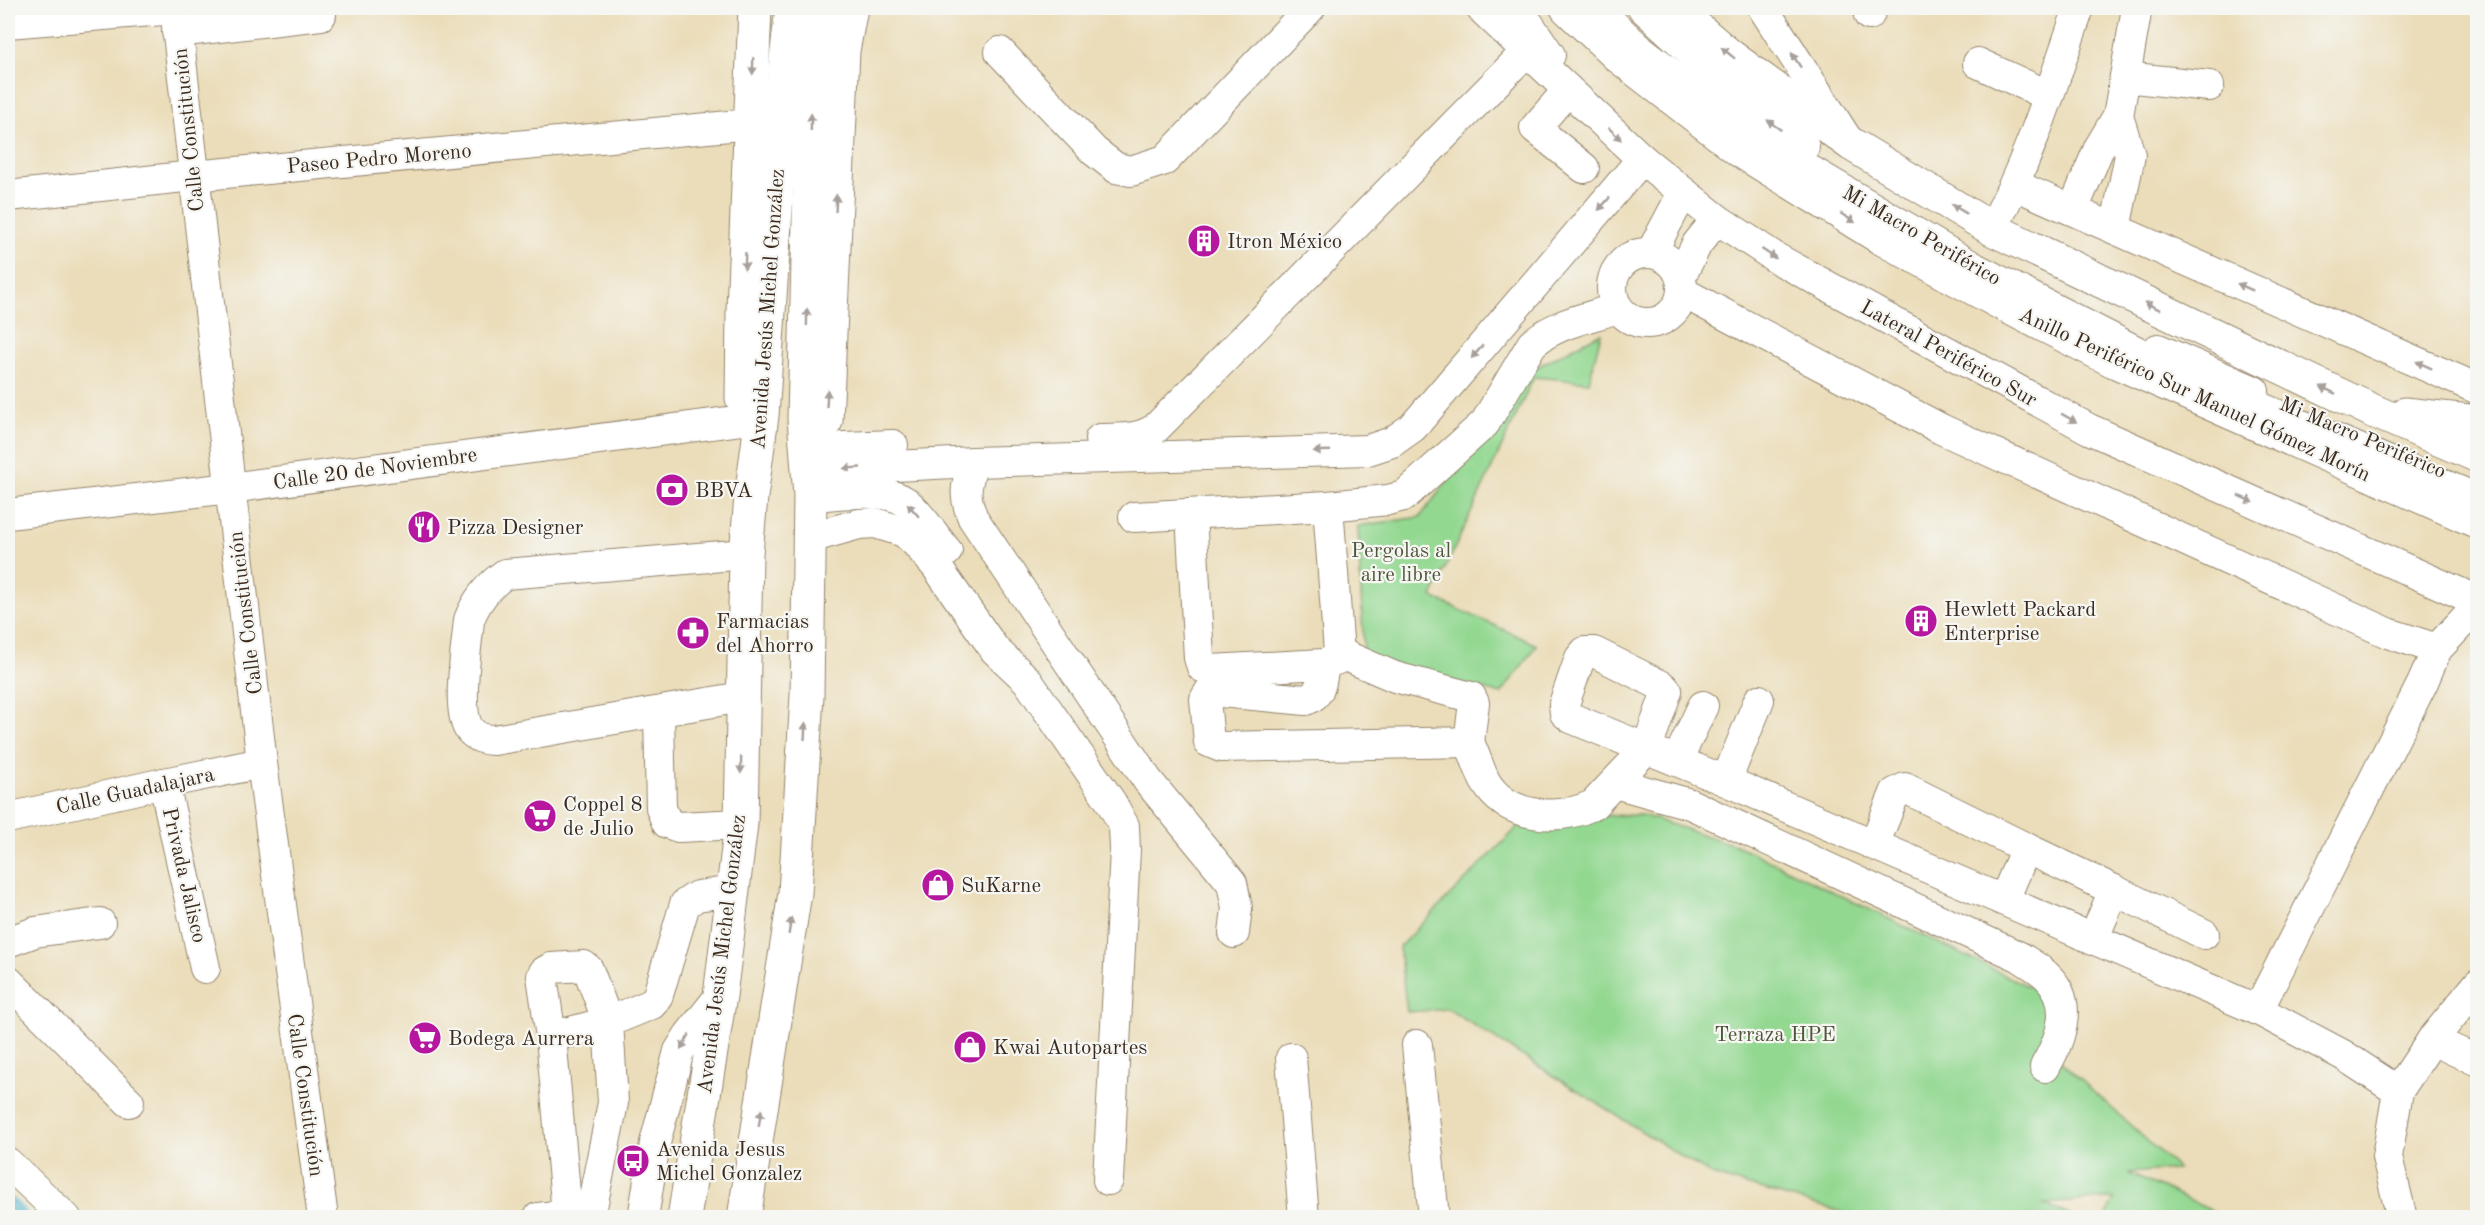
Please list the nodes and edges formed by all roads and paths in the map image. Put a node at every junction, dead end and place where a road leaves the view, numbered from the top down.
1 (755, 8) edge
2 (792, 8) edge
3 (819, 8) edge
4 (851, 8) edge
5 (1310, 8) edge
6 (1481, 8) edge
7 (1513, 8) edge
8 (1567, 8) edge
9 (1596, 8) edge
10 (1643, 8) edge
11 (1674, 8) edge
12 (1763, 8) edge
13 (2079, 8) edge
14 (2138, 8) edge
15 (321, 15) dead end
16 (176, 16) edge
17 (8, 23) edge
18 (1527, 51) junction
19 (1000, 52) dead end
20 (1978, 63) dead end
21 (2126, 77) junction
22 (2209, 86) dead end
23 (2049, 96) junction
24 (1578, 99) junction
25 (2118, 116) junction
26 (752, 124) junction
27 (1851, 144) junction
28 (1642, 159) junction
29 (1584, 168) dead end
30 (193, 176) junction
31 (2015, 185) junction
32 (1683, 193) junction
33 (8, 196) edge
34 (2073, 210) junction
35 (1717, 219) junction
36 (1992, 229) junction
37 (2115, 230) junction
38 (1651, 252) junction
39 (1681, 284) junction
40 (1617, 308) junction
41 (2478, 389) edge
42 (2371, 410) junction
43 (742, 420) junction
44 (2478, 422) edge
45 (2478, 456) edge
46 (973, 462) junction
47 (2341, 463) junction
48 (816, 471) junction
49 (2478, 487) edge
50 (230, 488) junction
51 (751, 497) junction
52 (2478, 499) edge
53 (1328, 506) junction
54 (8, 514) edge
55 (1191, 514) junction
56 (1134, 517) dead end
57 (2478, 522) edge
58 (809, 538) junction
59 (2478, 540) edge
60 (746, 554) junction
61 (2478, 603) edge
62 (2478, 625) edge
63 (2437, 649) junction
64 (1332, 658) junction
65 (1027, 680) junction
66 (2423, 682) junction
67 (742, 697) junction
68 (1759, 700) dead end
69 (1703, 706) dead end
70 (659, 713) junction
71 (1469, 742) junction
72 (1677, 760) junction
73 (262, 763) junction
74 (1726, 781) junction
75 (164, 783) junction
76 (1615, 783) junction
77 (8, 818) edge
78 (741, 824) junction
79 (1874, 845) junction
80 (2026, 848) junction
81 (2114, 890) junction
82 (734, 891) junction
83 (2004, 900) junction
84 (2038, 917) junction
85 (100, 923) dead end
86 (1234, 933) dead end
87 (2204, 934) dead end
88 (2093, 940) junction
89 (8, 942) edge
90 (2020, 957) junction
91 (206, 968) dead end
92 (8, 981) edge
93 (2478, 984) edge
94 (720, 996) junction
95 (2258, 1010) junction
96 (608, 1022) junction
97 (551, 1037) junction
98 (2432, 1040) junction
99 (1417, 1045) dead end
100 (1291, 1058) dead end
101 (2478, 1061) edge
102 (2045, 1067) dead end
103 (2398, 1091) junction
104 (129, 1102) dead end
105 (8, 1163) edge
106 (1108, 1180) dead end
107 (583, 1215) edge
108 (66, 1218) edge
109 (323, 1218) edge
110 (538, 1218) edge
111 (643, 1218) edge
112 (684, 1218) edge
113 (744, 1218) edge
114 (1305, 1218) edge
115 (1434, 1218) edge
116 (2402, 1218) edge

1 -> 26 main road
2 - 51 main road, Avenida Jesús Michel González
48 -> 3 main road, Avenida Jesús Michel González
48 -> 4 main road
5 - 19 street
6 - 18 street, Lateral Periférico Sur
7 - 24 street
8 -> 47 main road, Anillo Periférico Sur Manuel Gómez Morín
9 - 52 street, Mi Macro Periférico
49 -> 10 street, Mi Macro Periférico
27 -> 11 main road
27 -> 12 street
13 - 23 street
14 - 21 street
15 - 16 street
16 - 17 street
16 - 30 street, Calle Constitución
18 - 24 street, Lateral Periférico Sur
18 - 48 street
20 - 23 street
21 - 22 street
21 - 25 street
23 - 31 street
24 -> 28 street, Lateral Periférico Sur
24 - 29 street
25 - 34 street
25 - 37 street
26 - 30 street, Paseo Pedro Moreno
26 -> 43 main road
36 -> 27 main road
28 - 32 street, Lateral Periférico Sur
28 -> 46 street
30 - 33 street, Paseo Pedro Moreno
30 - 50 street, Calle Constitución
31 - 34 street
31 - 36 street
32 - 35 street, Lateral Periférico Sur
32 - 38 street
34 - 37 street
35 - 39 street
35 -> 61 street, Lateral Periférico Sur
42 -> 36 main road
41 -> 37 street
38 - 39 street
38 - 40 street
39 - 40 street
39 - 63 street
40 - 53 street
42 - 44 main road
42 - 45 main road
43 - 50 street, Calle 20 de Noviembre
43 - 51 main road
46 -> 48 street
46 - 86 street
47 - 57 main road, Anillo Periférico Sur Manuel Gómez Morín
47 - 59 main road
48 - 58 main road, Avenida Jesús Michel González
65 -> 48 street
50 - 54 street, Calle 20 de Noviembre
50 - 73 street, Calle Constitución
51 - 60 main road, Avenida Jesús Michel González
53 - 55 street
53 - 64 street
55 - 56 street
55 - 64 street
58 - 65 street
113 -> 58 main road, Avenida Jesús Michel González
60 - 67 main road, Avenida Jesús Michel González
60 - 70 street
61 - 63 street
62 - 66 street
63 - 66 street
64 - 71 street
64 - 71 street
65 - 106 street
66 - 95 street
67 - 70 street
67 -> 78 main road, Avenida Jesús Michel González
68 - 74 street
69 - 72 street
70 - 78 street
71 - 76 street
72 - 74 street
72 - 76 street
73 - 75 street, Calle Guadalajara
73 - 109 street, Calle Constitución
74 - 79 street
75 - 77 street, Calle Guadalajara
75 - 91 street, Privada Jalisco
76 - 90 street
78 - 82 main road, Avenida Jesús Michel González
79 - 80 street
79 - 83 street
80 - 81 street
80 - 83 street
81 - 87 street
81 - 88 street
82 - 94 main road, Avenida Jesús Michel González
82 - 96 street
83 - 84 street
84 - 88 street
84 - 90 street
85 - 89 street
88 - 95 street
90 - 102 street
92 - 104 street
93 - 98 street
94 -> 111 street
94 - 112 main road, Avenida Jesús Michel González
95 - 103 street
96 - 97 street
96 - 97 street
96 - 107 street
97 - 107 street
98 - 101 street
98 - 103 street
99 - 115 street
100 - 114 street
103 - 116 street
105 - 108 street
107 - 110 street

